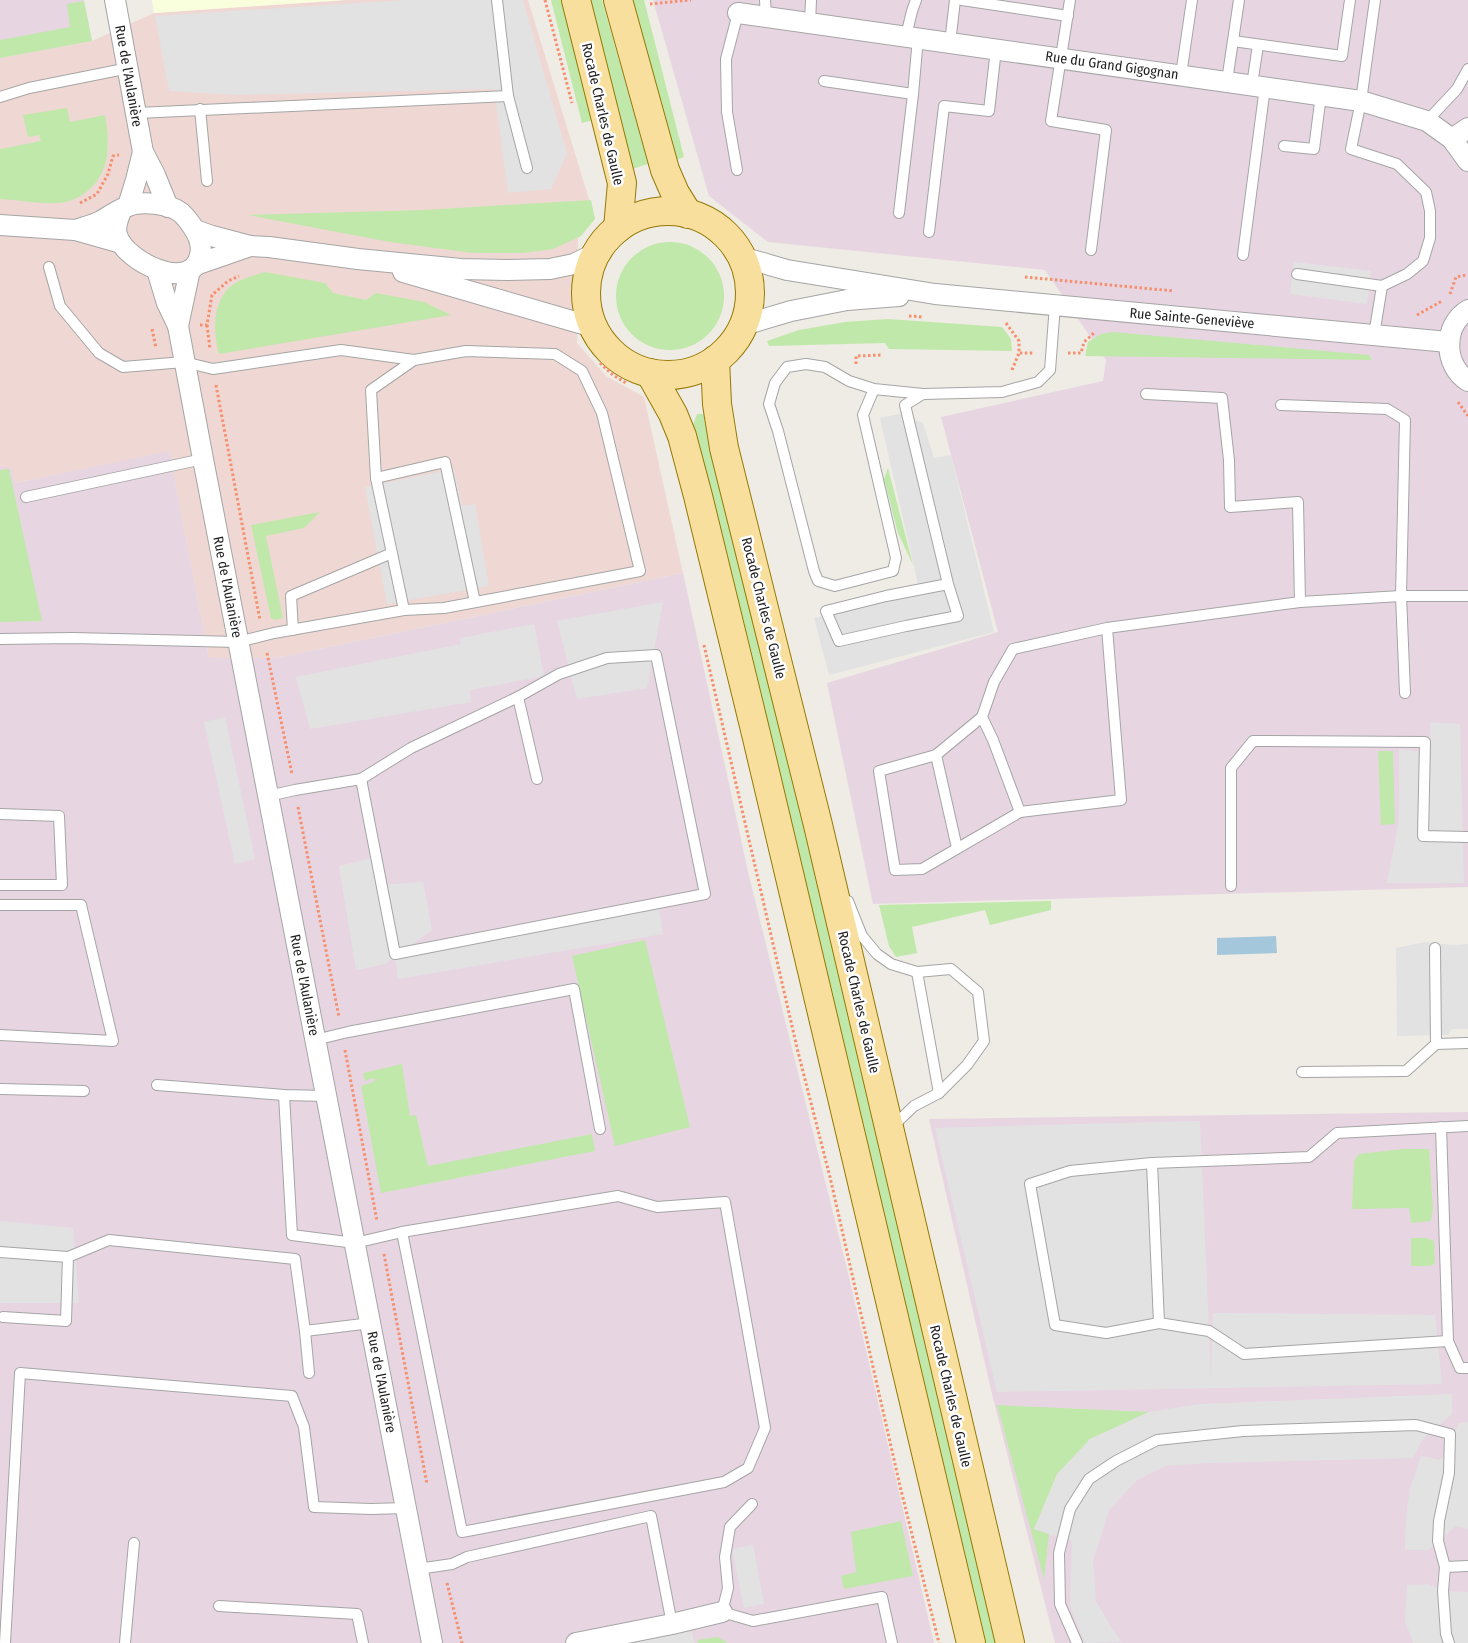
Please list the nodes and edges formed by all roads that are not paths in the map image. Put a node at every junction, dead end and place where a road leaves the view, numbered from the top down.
1 (115, 0) edge
2 (497, 0) edge
3 (576, 0) edge
4 (618, 0) edge
5 (811, 0) edge
6 (916, 0) edge
7 (955, 0) edge
8 (962, 0) edge
9 (1070, 0) edge
10 (1192, 0) edge
11 (1239, 0) edge
12 (1350, 0) edge
13 (1375, 0) edge
14 (766, 8) edge
15 (738, 12) joint
16 (1068, 16) junction
17 (810, 23) junction
18 (912, 37) junction
19 (1233, 41) junction
20 (950, 42) junction
21 (1258, 45) junction
22 (996, 49) junction
23 (1062, 58) junction
24 (129, 68) junction
25 (1468, 69) edge
26 (1181, 75) junction
27 (824, 81) dead end
28 (1227, 82) junction
29 (1259, 86) junction
30 (912, 94) junction
31 (1321, 95) junction
32 (508, 96) junction
33 (0, 97) edge
34 (1361, 101) junction
35 (200, 109) junction
36 (137, 113) junction
37 (1427, 121) junction
38 (1460, 133) edge
39 (1284, 146) dead end
40 (143, 152) junction
41 (1468, 161) edge
42 (527, 168) dead end
43 (737, 170) dead end
44 (207, 181) dead end
45 (168, 206) junction
46 (125, 208) junction
47 (688, 214) junction
48 (899, 214) dead end
49 (0, 225) edge
50 (618, 228) junction
51 (75, 230) junction
52 (195, 230) junction
53 (929, 232) dead end
54 (121, 243) junction
55 (250, 246) junction
56 (1091, 250) dead end
57 (596, 253) junction
58 (1243, 255) dead end
59 (742, 257) junction
60 (358, 259) junction
61 (49, 267) dead end
62 (194, 267) junction
63 (157, 270) junction
64 (1297, 274) dead end
65 (1382, 286) junction
66 (935, 294) junction
67 (1055, 305) junction
68 (1468, 310) edge
69 (744, 325) junction
70 (178, 326) junction
71 (593, 327) junction
72 (1374, 335) junction
73 (1448, 342) junction
74 (414, 360) junction
75 (715, 360) junction
76 (184, 362) junction
77 (642, 380) junction
78 (1468, 382) edge
79 (874, 389) junction
80 (923, 394) junction
81 (1146, 394) dead end
82 (1281, 405) dead end
83 (203, 459) junction
84 (376, 478) junction
85 (26, 497) dead end
86 (392, 553) junction
87 (948, 584) junction
88 (1401, 596) junction
89 (1468, 596) edge
90 (476, 602) junction
91 (1300, 602) junction
92 (404, 610) junction
93 (1107, 628) junction
94 (293, 630) junction
95 (0, 639) edge
96 (238, 642) junction
97 (1405, 693) dead end
98 (518, 697) junction
99 (982, 718) junction
100 (936, 755) junction
101 (361, 779) junction
102 (537, 779) dead end
103 (268, 796) junction
104 (1020, 812) junction
105 (0, 814) edge
106 (818, 825) junction
107 (1468, 837) edge
108 (957, 848) junction
109 (0, 885) edge
110 (1231, 886) dead end
111 (0, 905) edge
112 (1435, 948) dead end
113 (917, 972) junction
114 (0, 1036) edge
115 (315, 1040) junction
116 (1468, 1043) edge
117 (1436, 1044) junction
118 (1302, 1072) dead end
119 (157, 1084) dead end
120 (0, 1089) edge
121 (84, 1091) dead end
122 (939, 1093) junction
123 (284, 1095) junction
124 (326, 1096) junction
125 (1468, 1126) edge
126 (1441, 1127) junction
127 (600, 1129) dead end
128 (888, 1130) junction
129 (1152, 1163) junction
130 (402, 1232) junction
131 (355, 1243) junction
132 (0, 1252) edge
133 (68, 1257) junction
134 (3, 1317) dead end
135 (370, 1323) junction
136 (1159, 1323) junction
137 (305, 1331) junction
138 (1448, 1341) junction
139 (1468, 1368) edge
140 (309, 1373) dead end
141 (752, 1504) dead end
142 (406, 1508) junction
143 (134, 1543) dead end
144 (1468, 1566) edge
145 (1445, 1567) junction
146 (418, 1569) junction
147 (219, 1606) dead end
148 (722, 1612) junction
149 (672, 1624) junction
150 (583, 1642) edge
151 (5, 1643) edge
152 (125, 1643) edge
153 (362, 1643) edge
154 (432, 1643) edge
155 (892, 1643) edge
156 (971, 1643) edge
157 (1010, 1643) edge
158 (1077, 1643) edge
159 (1449, 1643) edge

1 - 24 street, Rue de l'Aulanière
2 - 32 lane
3 - 50 main road, Rocade Charles de Gaulle
4 - 47 main road
5 - 17 lane
6 - 18 lane
7 - 20 lane
8 - 16 lane
9 - 16 lane
10 - 26 lane
11 - 19 lane
12 - 21 lane
13 - 34 lane
14 - 15 street, Rue du Grand Gigognan
14 - 17 street, Rue du Grand Gigognan
15 - 43 lane
16 - 23 lane
17 - 18 street, Rue du Grand Gigognan
18 - 20 street, Rue du Grand Gigognan
18 - 30 lane
19 - 21 lane
19 - 28 lane
20 - 22 street, Rue du Grand Gigognan
21 - 29 lane
22 - 23 street, Rue du Grand Gigognan
22 - 53 lane
23 - 26 street, Rue du Grand Gigognan
23 - 56 lane
24 - 33 lane
24 - 36 street, Rue de l'Aulanière
25 - 37 lane
26 - 28 street, Rue du Grand Gigognan
27 - 30 lane
28 - 29 street, Rue du Grand Gigognan
29 - 31 street, Rue du Grand Gigognan
29 - 58 lane
30 - 48 lane
31 - 34 street, Rue du Grand Gigognan
31 - 39 lane
32 - 35 lane
32 - 42 lane
34 - 37 street, Rue du Grand Gigognan
34 - 65 lane
35 - 36 lane
35 - 44 lane
36 - 40 street, Rue de l'Aulanière
37 - 38 street, Rue du Grand Gigognan
38 - 41 street, Rue du Grand Gigognan
40 - 45 street, Rue de l'Aulanière
40 - 46 street, Rue de l'Aulanière
45 - 46 street
45 - 52 street
46 - 51 street
46 - 54 street
47 - 50 main road
47 - 59 main road
49 - 51 street
50 - 57 main road
51 - 54 street
52 - 55 street
52 - 62 street
54 - 63 street
55 - 60 street
55 - 62 street
57 - 60 street
57 - 71 main road
59 - 66 street
59 - 69 main road
60 - 71 street
61 - 76 lane
62 - 63 street
62 - 70 street, Rue de l'Aulanière
63 - 70 street, Rue de l'Aulanière
64 - 65 lane
65 - 72 lane
66 - 67 street, Rue Sainte-Geneviève
66 - 69 street
67 - 72 street, Rue Sainte-Geneviève
67 - 80 lane
68 - 73 street
69 - 75 main road
70 - 76 street, Rue de l'Aulanière
71 - 77 main road
72 - 73 street, Rue Sainte-Geneviève
73 - 78 street
74 - 76 lane
74 - 84 lane
74 - 90 lane
75 - 77 main road
75 - 106 main road, Rocade Charles de Gaulle
76 - 83 street, Rue de l'Aulanière
77 - 156 main road
79 - 79 lane
79 - 80 lane
80 - 87 lane
81 - 91 lane
82 - 88 lane
83 - 85 lane
83 - 96 street, Rue de l'Aulanière
84 - 86 lane
84 - 90 lane
86 - 92 lane
86 - 94 lane
87 - 87 lane
88 - 89 lane
88 - 91 lane
88 - 97 lane
90 - 92 lane
91 - 93 lane
92 - 94 lane
93 - 99 lane
93 - 104 lane
94 - 96 lane
95 - 96 lane
96 - 103 street, Rue de l'Aulanière
98 - 101 lane
98 - 101 lane
98 - 102 lane
99 - 100 lane
99 - 104 lane
100 - 108 lane
100 - 108 lane
101 - 103 lane
103 - 115 street, Rue de l'Aulanière
104 - 108 lane
105 - 109 lane
106 - 113 lane
106 - 128 main road, Rocade Charles de Gaulle
107 - 110 lane
111 - 114 lane
112 - 117 lane
113 - 122 lane
113 - 122 lane
115 - 124 street, Rue de l'Aulanière
115 - 127 lane
116 - 117 lane
117 - 118 lane
119 - 123 lane
120 - 121 lane
122 - 128 lane
123 - 124 lane
123 - 131 lane
124 - 131 street, Rue de l'Aulanière
125 - 126 lane
126 - 129 lane
126 - 138 lane
128 - 157 main road, Rocade Charles de Gaulle
129 - 136 lane
129 - 136 lane
130 - 130 lane
130 - 131 lane
131 - 135 street, Rue de l'Aulanière
132 - 133 lane
133 - 134 lane
133 - 137 lane
135 - 137 lane
135 - 142 street, Rue de l'Aulanière
136 - 138 lane
137 - 140 lane
138 - 139 lane
141 - 148 lane
142 - 146 street, Rue de l'Aulanière
142 - 151 lane
143 - 152 lane
144 - 145 lane
145 - 158 lane
145 - 159 lane
146 - 149 lane
146 - 154 street, Rue de l'Aulanière
147 - 153 lane
148 - 149 street
148 - 155 lane
149 - 150 street

